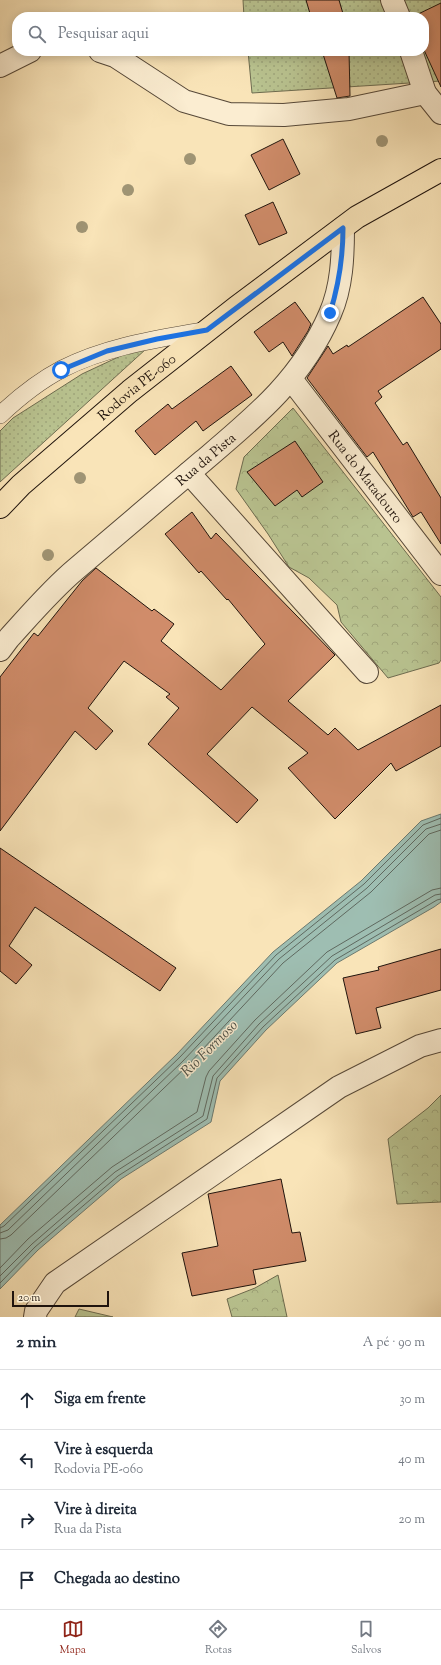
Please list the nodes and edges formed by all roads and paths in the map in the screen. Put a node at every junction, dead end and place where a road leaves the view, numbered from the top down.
1 (392, 0) edge
2 (396, 12) edge
3 (20, 56) edge
4 (115, 56) edge
5 (413, 56) edge
6 (0, 66) edge
7 (426, 93) junction
8 (441, 113) edge
9 (441, 170) edge
10 (343, 228) junction
11 (207, 330) junction
12 (291, 379) junction
13 (0, 415) edge
14 (189, 473) junction
15 (0, 507) edge
16 (441, 574) edge
17 (0, 650) edge
18 (366, 672) dead end
19 (441, 1040) edge
20 (35, 1317) edge

1 - 2 street
3 - 6 street
4 - 7 street
5 - 7 street
7 - 8 street
9 - 10 main road, Rodovia PE-060
10 - 11 main road, Rodovia PE-060
10 - 12 street, Rua da Pista
11 - 13 lane
11 - 15 main road, Rodovia PE-060
12 - 14 street, Rua da Pista
12 - 16 street, Rua do Matadouro
14 - 17 street, Rua da Pista
14 - 18 street
19 - 20 street

